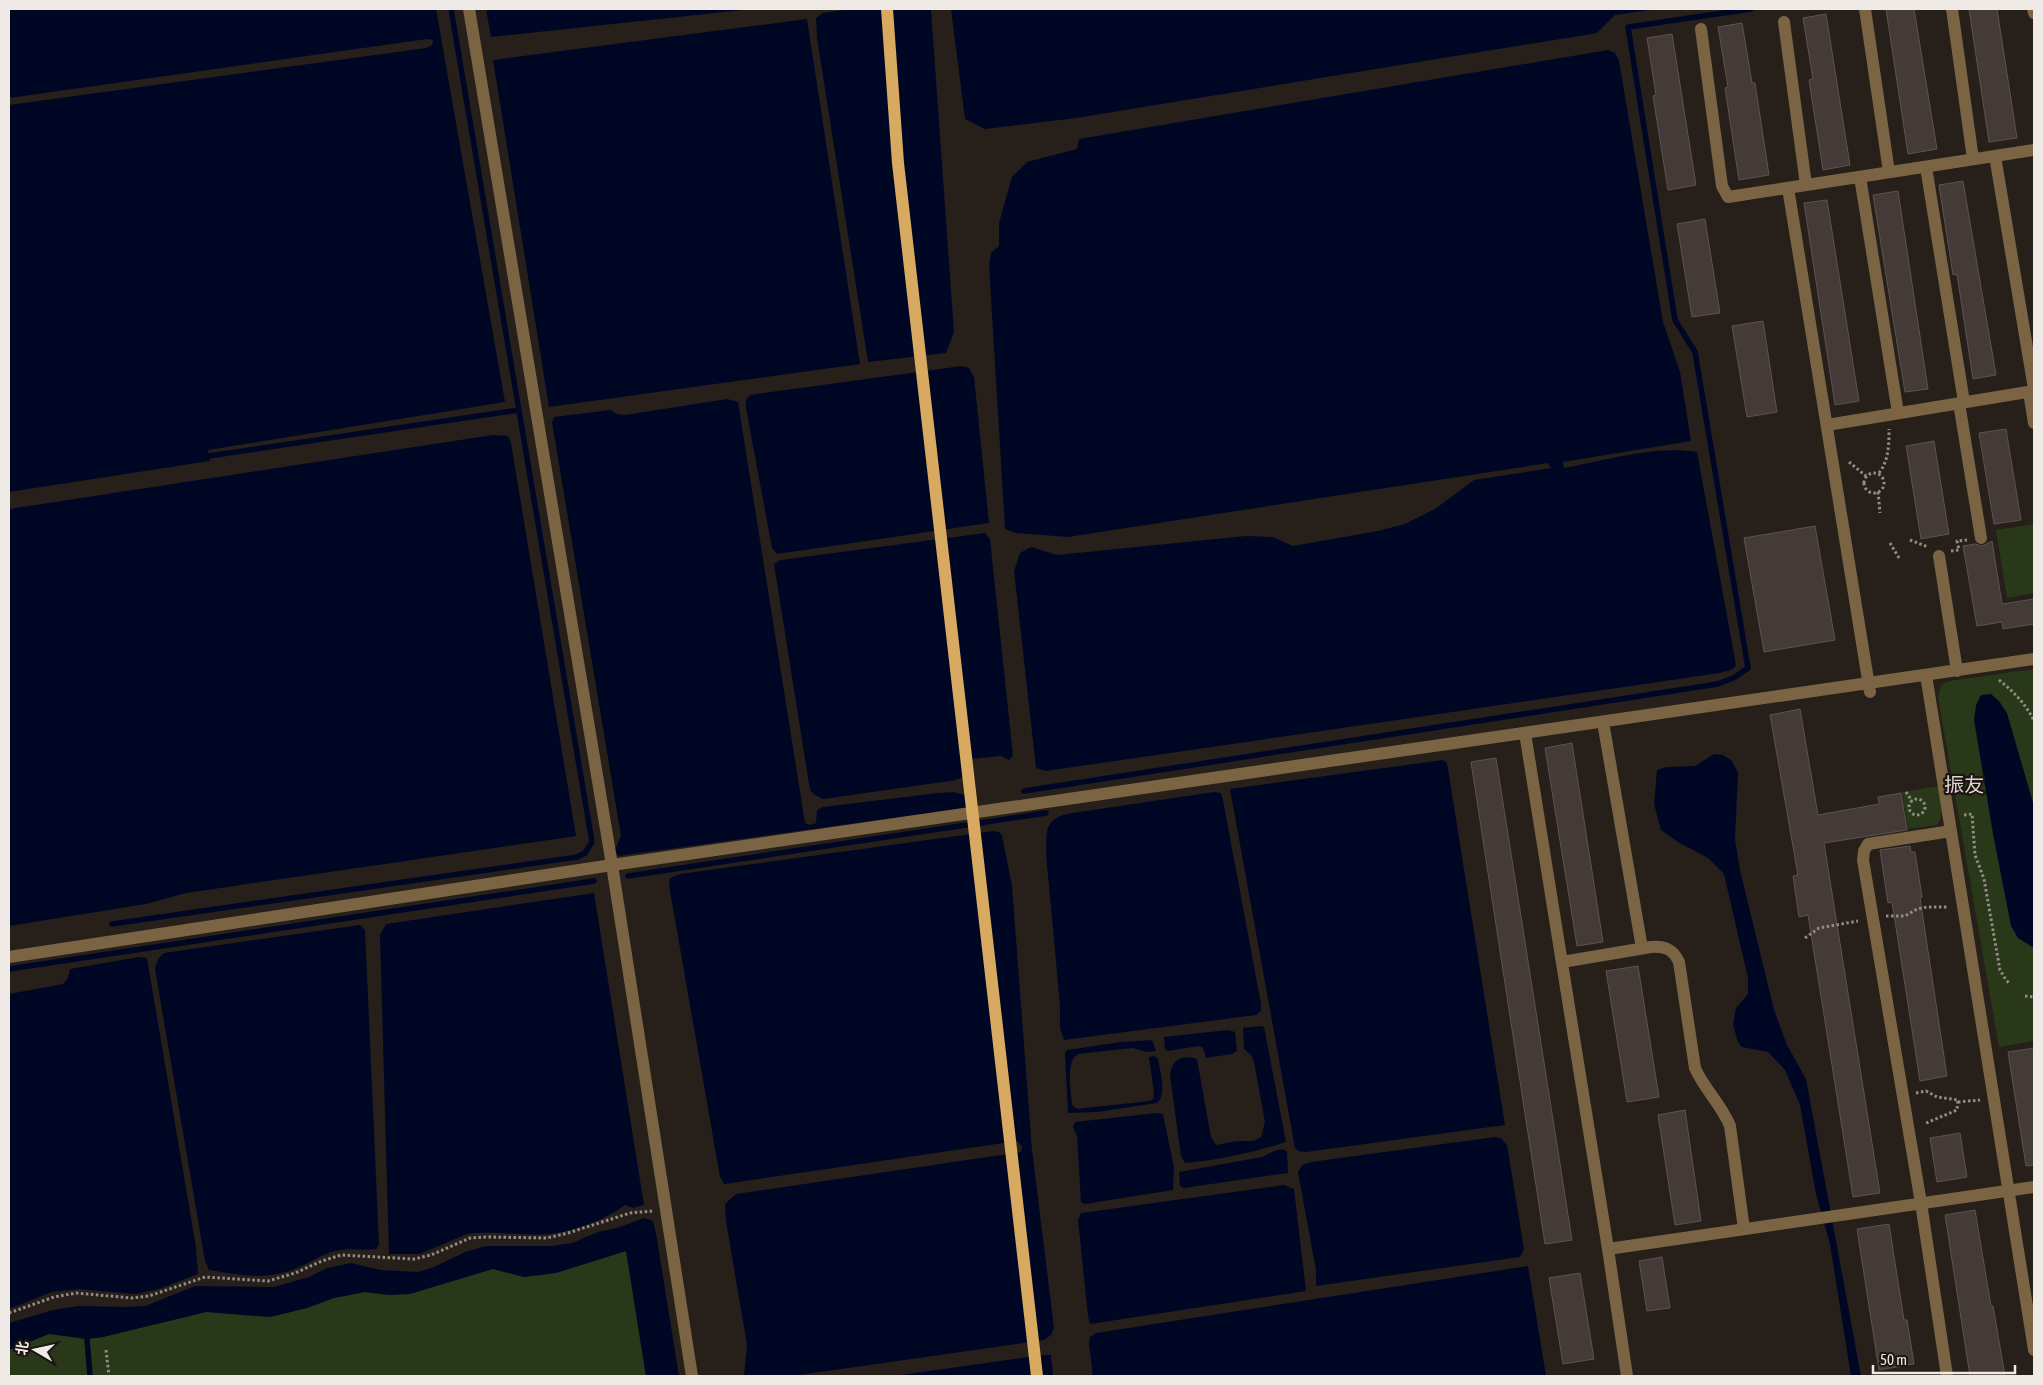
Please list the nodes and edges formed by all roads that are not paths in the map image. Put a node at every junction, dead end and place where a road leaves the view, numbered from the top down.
1 (469, 9) edge
2 (886, 9) edge
3 (1866, 9) edge
4 (1952, 9) edge
5 (2034, 9) edge
6 (2034, 14) edge
7 (1784, 22) dead end
8 (1701, 29) dead end
9 (2034, 150) edge
10 (1995, 156) junction
11 (1973, 159) junction
12 (1926, 167) junction
13 (1889, 172) junction
14 (1860, 177) junction
15 (1806, 185) junction
16 (1788, 188) junction
17 (2033, 390) edge
18 (1962, 403) junction
19 (1893, 414) junction
20 (2034, 423) edge
21 (1826, 425) junction
22 (1981, 538) dead end
23 (1939, 556) dead end
24 (2034, 659) edge
25 (1957, 670) junction
26 (1926, 675) junction
27 (1869, 688) junction
28 (1603, 722) junction
29 (1525, 733) junction
30 (973, 815) junction
31 (1951, 830) junction
32 (612, 866) junction
33 (1642, 948) junction
34 (9, 957) edge
35 (1562, 962) junction
36 (2034, 1187) edge
37 (2009, 1190) junction
38 (1921, 1203) junction
39 (1744, 1229) junction
40 (1608, 1249) junction
41 (2034, 1350) edge
42 (692, 1376) edge
43 (1037, 1376) edge
44 (1627, 1376) edge
45 (1947, 1376) edge

1 - 32 street
2 - 30 main road
3 - 13 street
4 - 11 street
5 - 6 street
7 - 15 street
8 - 16 street
9 - 10 street
10 - 11 street
10 - 17 street
11 - 12 street
12 - 13 street
12 - 18 street
13 - 14 street
14 - 15 street
14 - 19 street
15 - 16 street
16 - 21 street
17 - 18 street
17 - 20 street
18 - 19 street
18 - 22 street
19 - 21 street
21 - 27 street
23 - 25 street
24 - 25 street
25 - 26 street
26 - 27 street
26 - 31 street
27 - 28 street
28 - 29 street
28 - 33 street
29 - 30 street
29 - 35 street
30 - 32 street
30 - 43 main road
31 - 37 street
31 - 38 street
32 - 34 street
32 - 42 street
33 - 35 street
33 - 39 street
35 - 40 street
36 - 37 street
37 - 38 street
37 - 41 street
38 - 39 street
38 - 45 street
39 - 40 street
40 - 44 street

